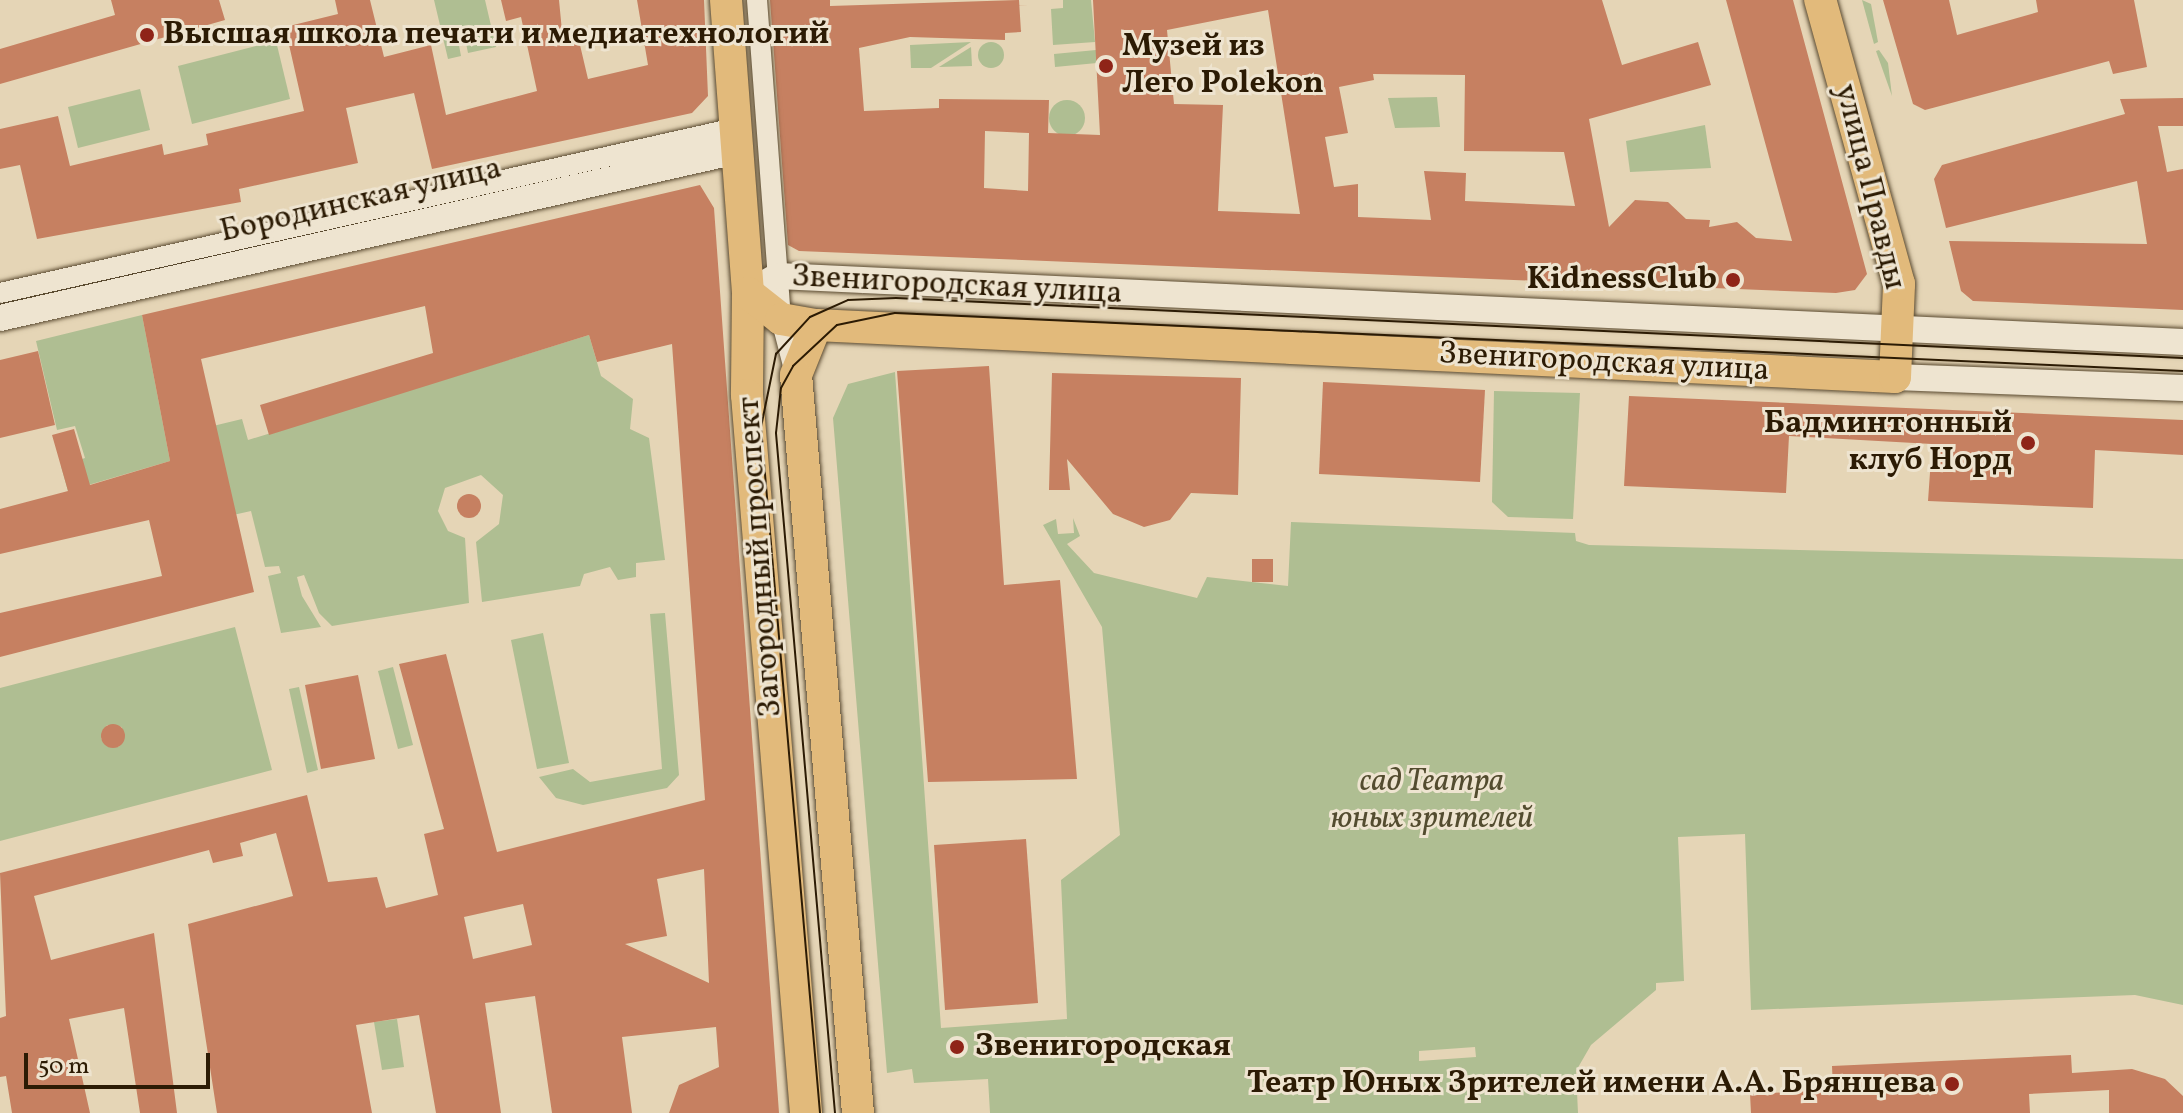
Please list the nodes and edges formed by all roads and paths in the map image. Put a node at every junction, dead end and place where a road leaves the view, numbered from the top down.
1 (726, 0) edge
2 (757, 0) edge
3 (1820, 0) edge
4 (736, 140) junction
5 (778, 276) junction
6 (0, 293) edge
7 (748, 293) junction
8 (0, 318) edge
9 (781, 319) junction
10 (816, 325) junction
11 (1897, 330) junction
12 (2183, 342) edge
13 (796, 375) junction
14 (1895, 377) junction
15 (2183, 388) edge
16 (806, 1113) edge
17 (858, 1113) edge

1 - 4 main road, Загородный проспект
2 - 5 street, Загородный проспект
3 - 11 main road, улица Правды
4 - 6 street, Бородинская улица
4 - 7 main road, Загородный проспект
4 - 8 street, Бородинская улица
5 - 7 street, Звенигородская улица
5 - 9 street, Загородный проспект
5 - 11 street, Звенигородская улица
7 - 9 main road, Звенигородская улица
7 - 16 main road, Загородный проспект
9 - 10 main road, Звенигородская улица
9 - 13 street, Загородный проспект
10 - 13 main road, Загородный проспект
10 - 14 main road, Звенигородская улица
11 - 12 street, Звенигородская улица
11 - 14 main road, улица Правды
13 - 17 main road, Загородный проспект
14 - 15 street, Звенигородская улица

